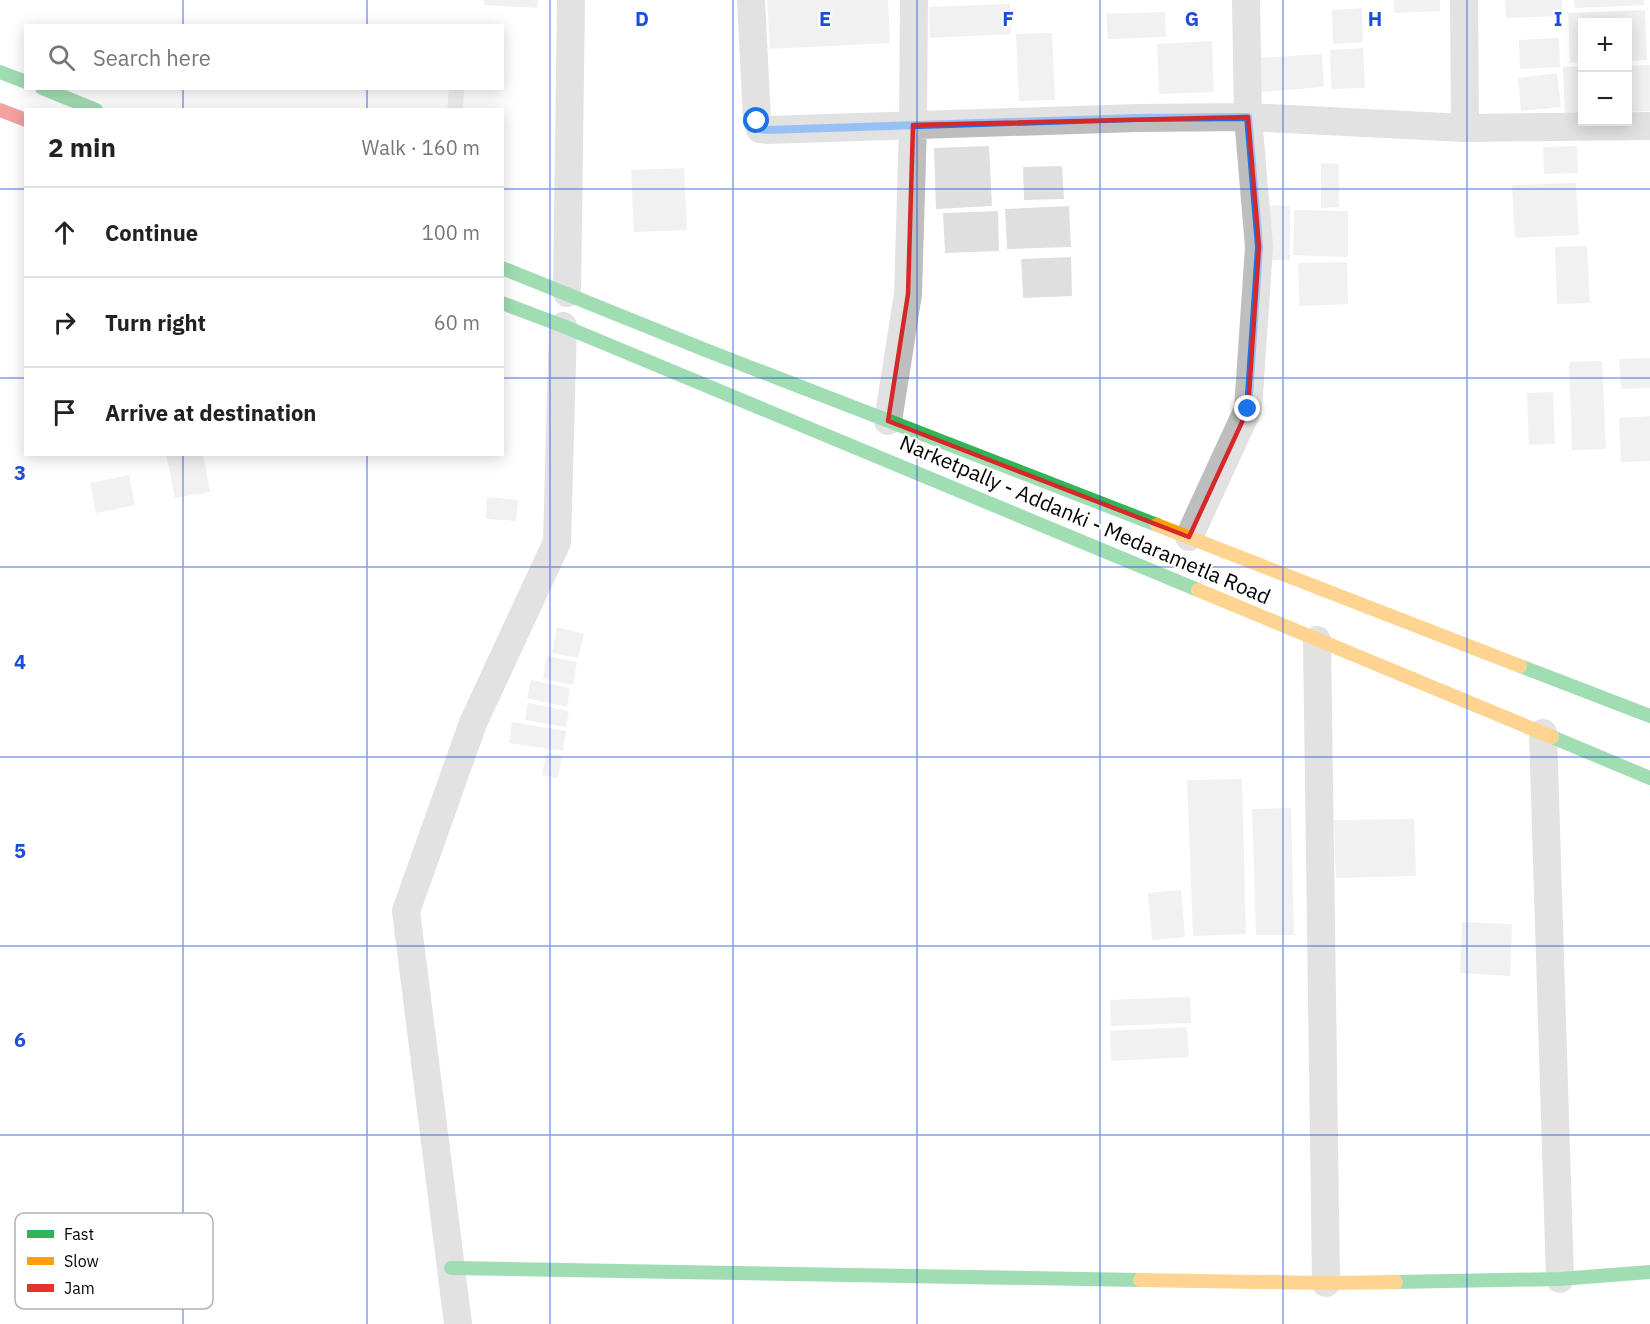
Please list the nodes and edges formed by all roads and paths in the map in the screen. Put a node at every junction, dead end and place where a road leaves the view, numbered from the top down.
1 (571, 0) edge
2 (751, 0) edge
3 (914, 0) edge
4 (1246, 0) edge
5 (1464, 0) edge
6 (0, 72) edge
7 (24, 81) edge
8 (47, 90) edge
9 (91, 108) edge
10 (0, 111) edge
11 (1248, 117) junction
12 (24, 119) edge
13 (914, 125) junction
14 (1650, 126) edge
15 (1465, 128) junction
16 (504, 269) edge
17 (567, 292) junction
18 (504, 304) edge
19 (563, 326) junction
20 (888, 421) junction
21 (1189, 537) junction
22 (1317, 640) junction
23 (1650, 716) edge
24 (1543, 733) junction
25 (1650, 778) edge
26 (451, 1268) junction
27 (1650, 1272) edge
28 (1560, 1279) junction
29 (1326, 1283) junction
30 (458, 1324) edge

1 - 17 street
2 - 13 street
3 - 13 street
4 - 11 street
5 - 15 street
6 - 7 main road
8 - 9 main road
10 - 12 main road
11 - 13 street
11 - 15 street
11 - 21 street
13 - 20 street
14 - 15 street
16 - 17 main road, Narketpally - Addanki - Medarametla Road
17 - 20 main road, Narketpally - Addanki - Medarametla Road
18 - 19 main road, Narketpally - Addanki - Medarametla Road
19 - 22 main road, Narketpally - Addanki - Medarametla Road
19 - 26 street
20 - 21 main road, Narketpally - Addanki - Medarametla Road
21 - 23 main road, Narketpally - Addanki - Medarametla Road
22 - 24 main road, Narketpally - Addanki - Medarametla Road
22 - 29 street
24 - 25 main road, Narketpally - Addanki - Medarametla Road
24 - 28 street
26 - 29 main road
26 - 30 street
27 - 28 main road
28 - 29 main road

